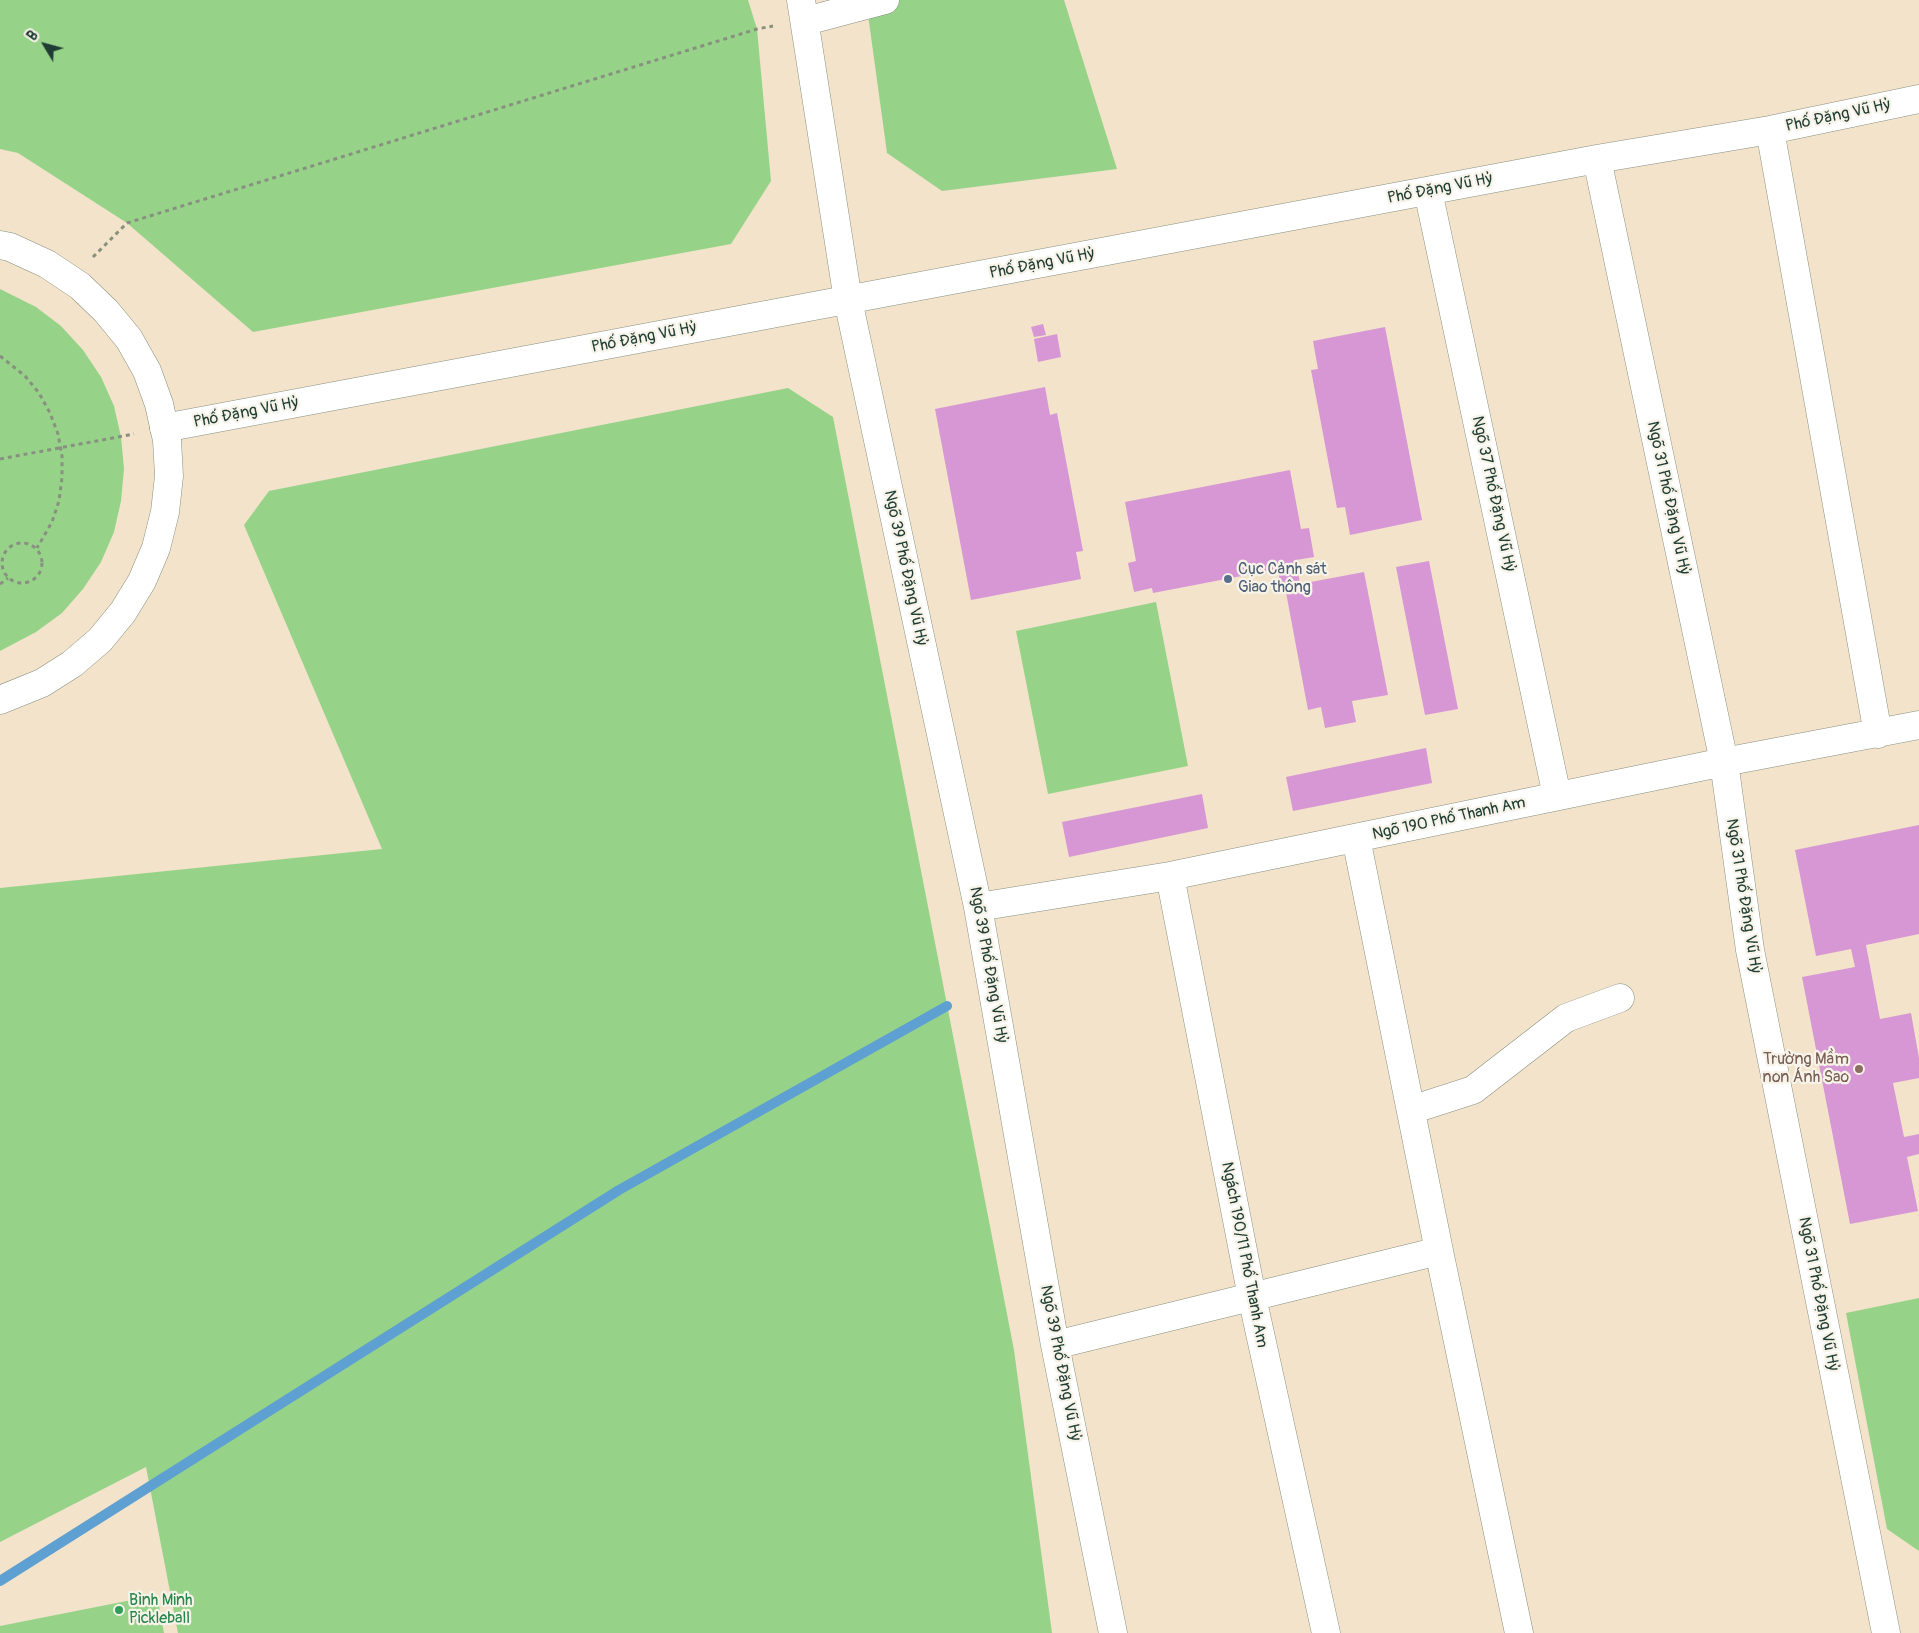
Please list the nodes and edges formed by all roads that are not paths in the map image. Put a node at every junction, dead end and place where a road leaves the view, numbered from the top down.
1 (885, 0) edge
2 (803, 10) edge
3 (1919, 99) edge
4 (1770, 130) junction
5 (1597, 159) junction
6 (1428, 191) junction
7 (0, 245) edge
8 (848, 300) junction
9 (164, 428) junction
10 (0, 700) edge
11 (1919, 725) edge
12 (1878, 734) junction
13 (1724, 762) junction
14 (1557, 796) junction
15 (1356, 838) junction
16 (1170, 876) junction
17 (978, 907) junction
18 (1620, 998) dead end
19 (1411, 1110) junction
20 (1439, 1251) junction
21 (1252, 1297) junction
22 (1055, 1345) junction
23 (1113, 1633) edge
24 (1326, 1633) edge
25 (1519, 1633) edge
26 (1886, 1633) edge

1 - 2 street
2 - 8 street, Ngõ 39 Phố Đặng Vũ Hỷ
3 - 4 street, Phố Đặng Vũ Hỷ
4 - 5 street, Phố Đặng Vũ Hỷ
4 - 12 street
5 - 6 street, Phố Đặng Vũ Hỷ
5 - 13 street, Ngõ 31 Phố Đặng Vũ Hỷ
6 - 8 street, Phố Đặng Vũ Hỷ
6 - 14 street, Ngõ 37 Phố Đặng Vũ Hỷ
7 - 9 street
8 - 9 street, Phố Đặng Vũ Hỷ
8 - 17 street, Ngõ 39 Phố Đặng Vũ Hỷ
9 - 10 street
11 - 12 street, Ngõ 190 Phố Thanh Am
12 - 13 street, Ngõ 190 Phố Thanh Am
13 - 14 street, Ngõ 190 Phố Thanh Am
13 - 26 street, Ngõ 31 Phố Đặng Vũ Hỷ
14 - 15 street, Ngõ 190 Phố Thanh Am
15 - 16 street, Ngõ 190 Phố Thanh Am
15 - 19 street
16 - 17 street, Ngõ 190 Phố Thanh Am
16 - 21 street, Ngách 190/11 Phố Thanh Am
17 - 22 street, Ngõ 39 Phố Đặng Vũ Hỷ
18 - 19 street
19 - 20 street
20 - 21 street
20 - 25 street
21 - 22 street
21 - 24 street, Ngách 190/11 Phố Thanh Am
22 - 23 street, Ngõ 39 Phố Đặng Vũ Hỷ

